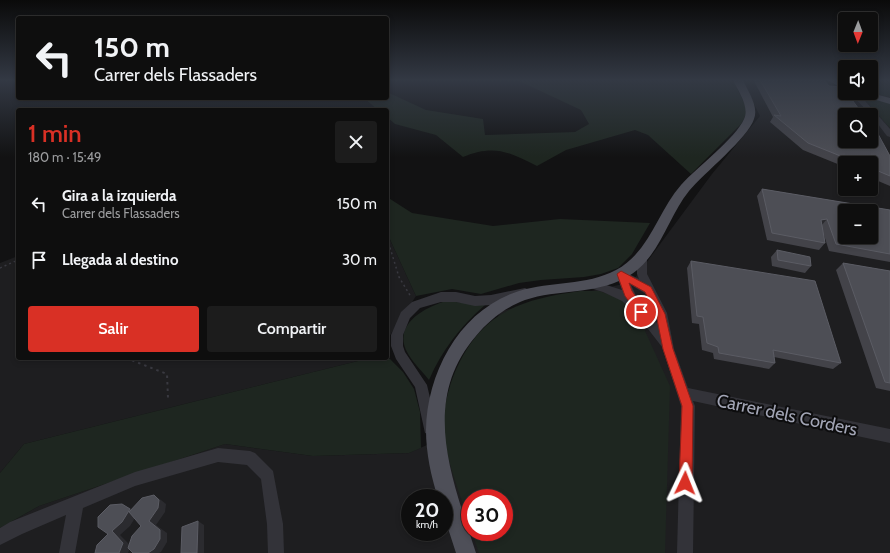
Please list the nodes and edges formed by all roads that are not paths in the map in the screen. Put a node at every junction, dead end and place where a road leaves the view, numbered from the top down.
1 (750, 106) edge
2 (866, 106) edge
3 (890, 134) edge
4 (642, 256) junction
5 (621, 274) junction
6 (591, 284) junction
7 (648, 290) junction
8 (534, 292) junction
9 (635, 303) junction
10 (668, 349) junction
11 (683, 393) junction
12 (890, 436) edge
13 (436, 453) junction
14 (76, 503) junction
15 (0, 537) edge
16 (67, 553) edge
17 (276, 553) edge
18 (466, 553) edge
19 (686, 553) edge

1 - 4 main road
2 - 3 street
4 - 5 main road
4 - 7 street
5 - 6 main road
5 - 7 street
5 - 9 street
6 - 8 main road
6 - 9 street
7 - 10 street
8 - 13 main road
8 - 13 street
9 - 10 street
10 - 11 street
11 - 12 street, Carrer dels Corders
11 - 19 street
13 - 18 main road
14 - 15 street
14 - 16 street
14 - 17 street

